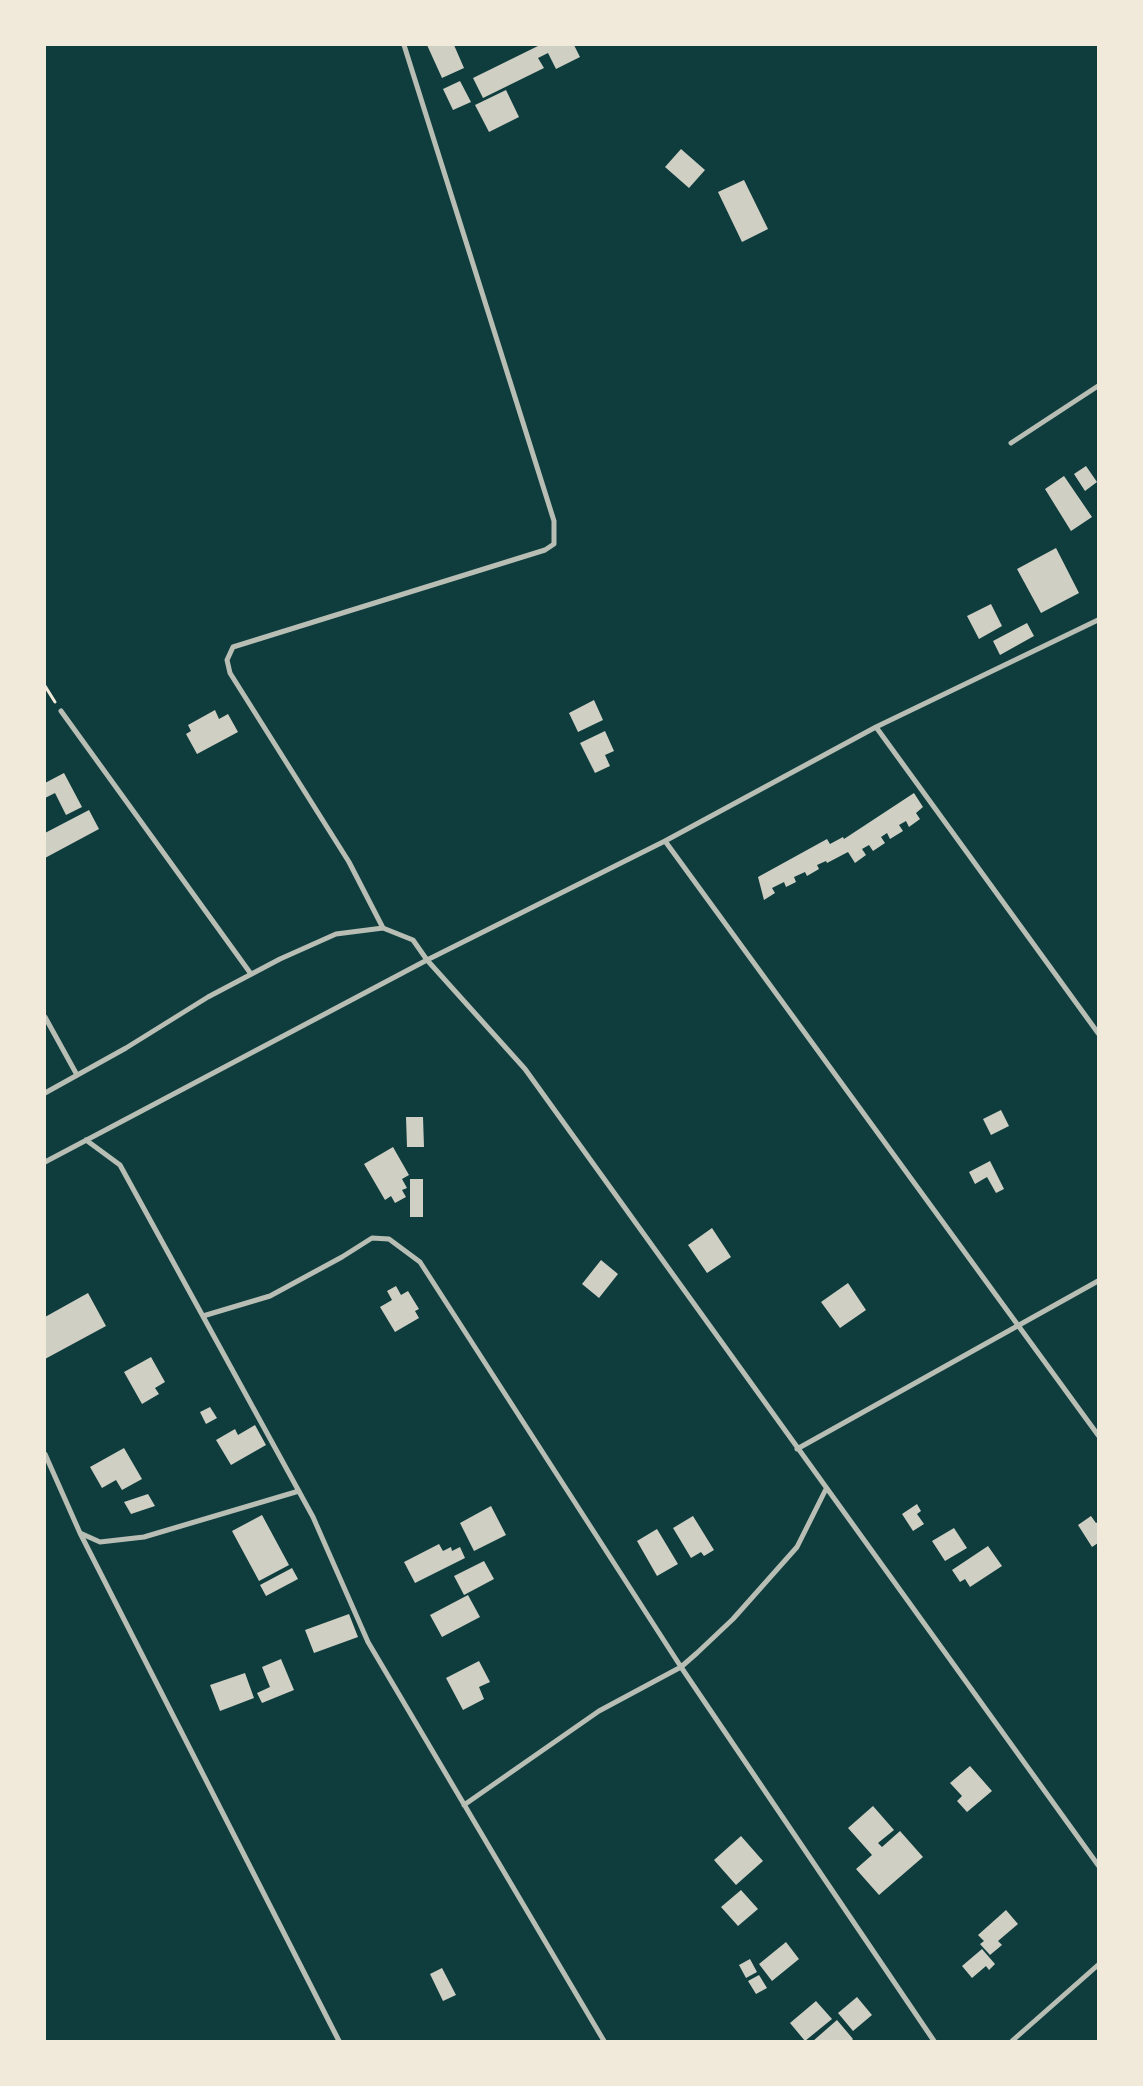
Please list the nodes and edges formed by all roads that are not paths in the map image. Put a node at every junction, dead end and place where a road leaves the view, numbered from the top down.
1 (404, 45) edge
2 (1098, 386) edge
3 (1011, 443) dead end
4 (1098, 620) edge
5 (61, 711) road end
6 (876, 727) junction
7 (665, 841) junction
8 (383, 928) junction
9 (427, 960) junction
10 (251, 974) junction
11 (45, 1018) edge
12 (1098, 1033) edge
13 (77, 1075) junction
14 (45, 1093) edge
15 (86, 1140) junction
16 (45, 1162) edge
17 (1098, 1281) edge
18 (203, 1316) junction
19 (1018, 1326) junction
20 (1098, 1435) edge
21 (797, 1450) junction
22 (45, 1454) edge
23 (826, 1489) junction
24 (300, 1491) junction
25 (80, 1534) junction
26 (681, 1667) junction
27 (464, 1805) junction
28 (1098, 1864) edge
29 (1098, 1965) edge
30 (339, 2041) edge
31 (604, 2041) edge
32 (934, 2041) edge
33 (1012, 2041) edge

1 - 8 street
2 - 3 street
4 - 6 street
5 - 10 street
6 - 7 street
6 - 12 street
7 - 9 street
7 - 19 street
8 - 9 street
8 - 10 street
9 - 15 street
9 - 21 street
10 - 13 street
11 - 13 street
13 - 14 street
15 - 16 street
15 - 18 street
17 - 19 street
18 - 24 street
18 - 26 street
19 - 20 street
19 - 21 street
21 - 23 street
22 - 25 street
23 - 26 street
23 - 28 street
24 - 25 street
24 - 27 street
25 - 30 street
26 - 27 street
26 - 32 street
27 - 31 street
29 - 33 street

